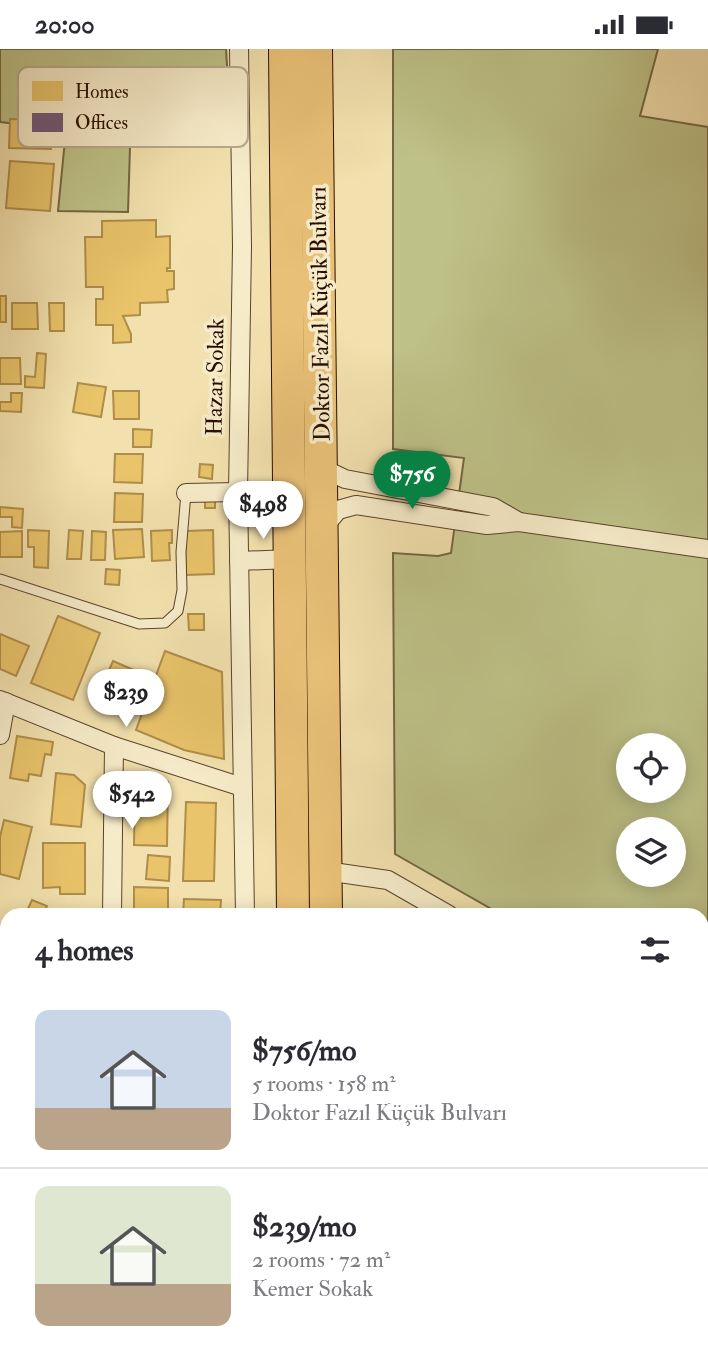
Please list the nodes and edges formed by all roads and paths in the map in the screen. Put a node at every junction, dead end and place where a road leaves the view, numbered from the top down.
1 (239, 49) edge
2 (285, 49) edge
3 (316, 49) edge
4 (239, 67) edge
5 (240, 147) edge
6 (322, 468) junction
7 (238, 492) junction
8 (186, 493) joint
9 (519, 521) junction
10 (323, 528) junction
11 (708, 549) edge
12 (290, 558) junction
13 (239, 561) junction
14 (0, 579) edge
15 (3, 701) edge
16 (0, 735) edge
17 (114, 746) junction
18 (242, 787) junction
19 (326, 871) junction
20 (112, 908) edge
21 (245, 908) edge
22 (293, 908) edge
23 (326, 908) edge
24 (437, 908) edge

1 - 4 street, Hazar Sokak
2 - 12 highway, Doktor Fazıl Küçük Bulvarı
3 - 6 highway, Doktor Fazıl Küçük Bulvarı
5 - 7 street, Hazar Sokak
6 - 9 street
6 - 10 highway, Doktor Fazıl Küçük Bulvarı
7 - 8 street
7 - 13 street, Hazar Sokak
8 - 14 lane
9 - 10 street
9 - 11 street
10 - 19 highway, Doktor Fazıl Küçük Bulvarı
12 - 13 street
12 - 22 highway, Doktor Fazıl Küçük Bulvarı
13 - 18 street, Hazar Sokak
15 - 16 street
15 - 17 street
17 - 18 street
17 - 20 street
18 - 21 street, Hazar Sokak
19 - 23 highway, Doktor Fazıl Küçük Bulvarı
19 - 24 street

